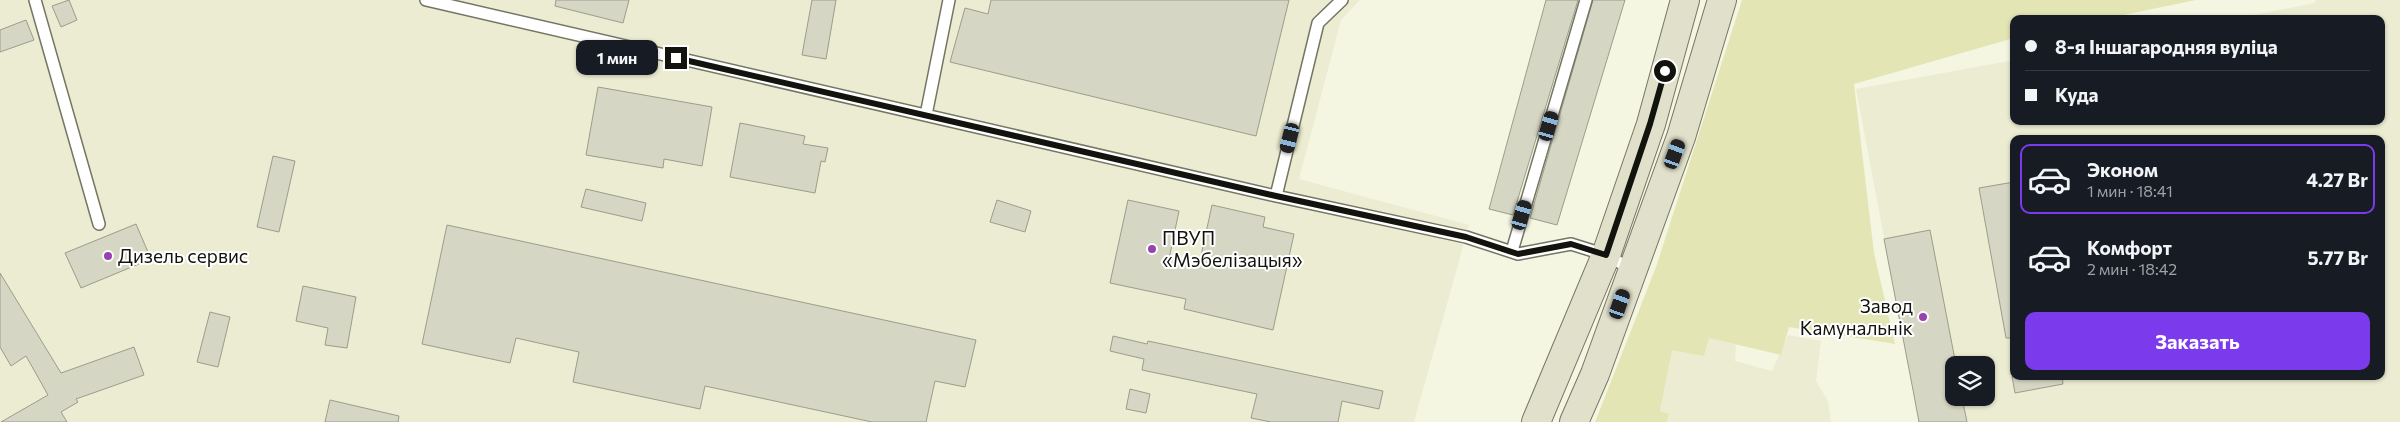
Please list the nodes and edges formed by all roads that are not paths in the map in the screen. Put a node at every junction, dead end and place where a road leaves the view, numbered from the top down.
1 (35, 0) edge
2 (426, 0) edge
3 (949, 0) edge
4 (1342, 0) edge
5 (1586, 0) edge
6 (1685, 0) edge
7 (1722, 0) edge
8 (926, 115) junction
9 (1276, 196) junction
10 (99, 224) dead end
11 (1512, 251) junction
12 (1606, 255) junction
13 (1633, 270) junction
14 (1539, 415) edge
15 (1574, 422) edge

1 - 10 lane
2 - 8 lane
3 - 8 lane
4 - 9 lane
5 - 11 lane
6 - 12 main road
7 - 13 main road
8 - 9 lane
9 - 11 lane
11 - 12 lane
12 - 13 lane
12 - 14 main road
13 - 15 main road

